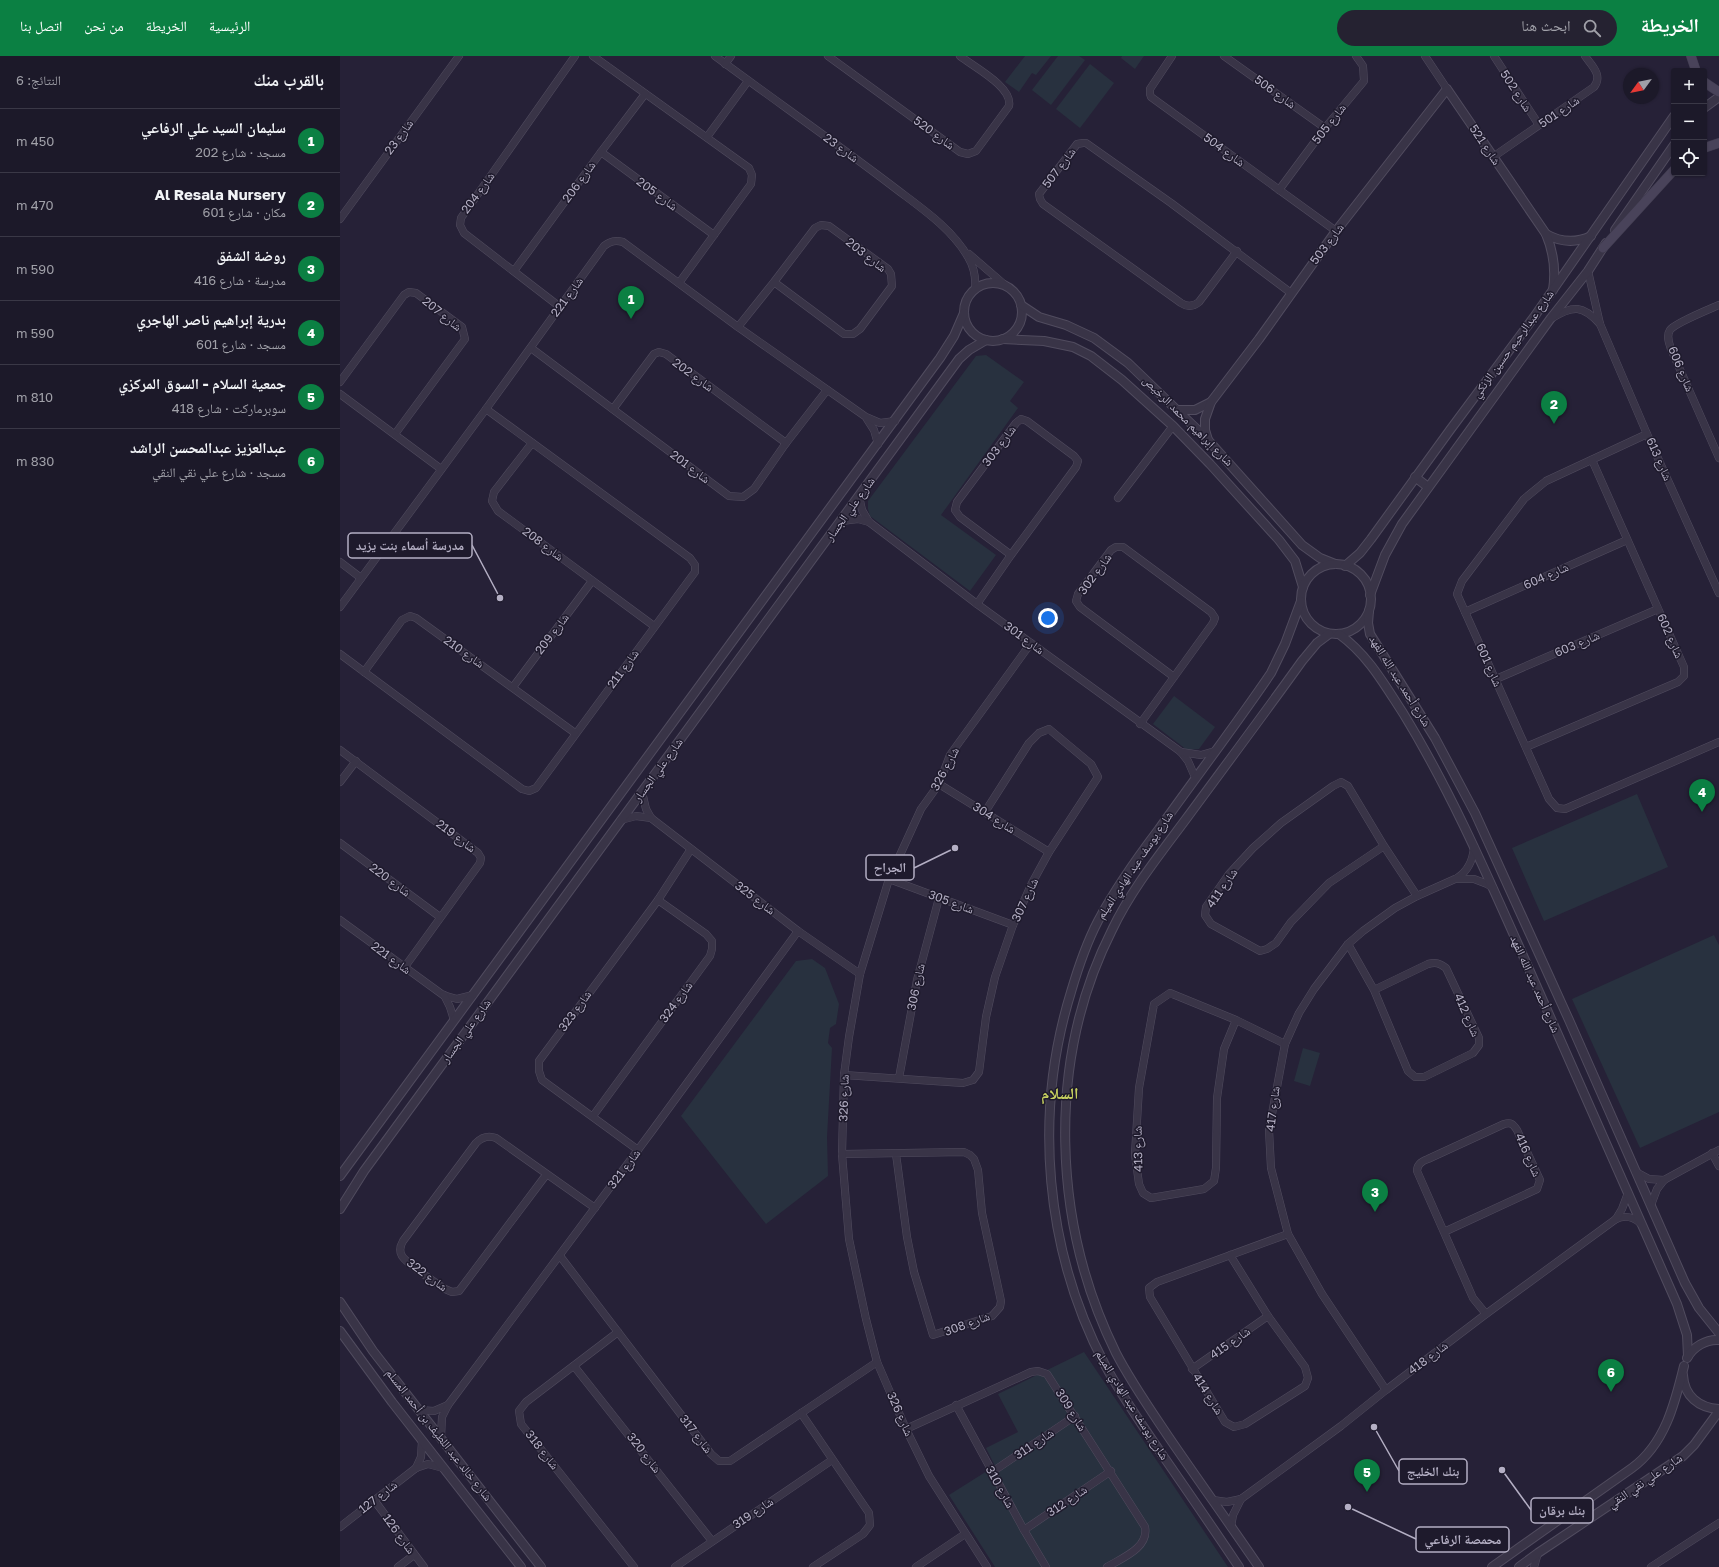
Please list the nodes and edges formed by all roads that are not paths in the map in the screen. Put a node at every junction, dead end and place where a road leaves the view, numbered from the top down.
1 (459, 56) edge
2 (575, 56) edge
3 (593, 56) edge
4 (715, 56) edge
5 (731, 56) edge
6 (828, 56) edge
7 (960, 56) edge
8 (1172, 56) edge
9 (1224, 56) edge
10 (1356, 56) edge
11 (1425, 56) edge
12 (1494, 56) edge
13 (1585, 56) edge
14 (725, 64) junction
15 (748, 81) junction
16 (1707, 84) edge
17 (1447, 89) junction
18 (1719, 92) edge
19 (645, 94) junction
20 (1719, 97) edge
21 (1707, 106) edge
22 (1671, 120) edge
23 (1539, 125) junction
24 (1325, 128) junction
25 (707, 137) junction
26 (1719, 143) edge
27 (1707, 147) edge
28 (1671, 149) edge
29 (601, 152) junction
30 (1493, 157) junction
31 (1671, 173) edge
32 (1279, 190) junction
33 (340, 219) edge
34 (1336, 231) junction
35 (1546, 234) junction
36 (714, 235) junction
37 (1591, 236) junction
38 (962, 247) junction
39 (1603, 248) junction
40 (1237, 251) junction
41 (1588, 270) junction
42 (514, 271) junction
43 (774, 282) junction
44 (679, 283) junction
45 (1006, 286) junction
46 (975, 289) junction
47 (1553, 290) junction
48 (1292, 293) junction
49 (1021, 305) junction
50 (1719, 305) edge
51 (560, 307) junction
52 (964, 313) junction
53 (1551, 318) junction
54 (1600, 324) junction
55 (738, 327) junction
56 (1004, 339) junction
57 (986, 340) junction
58 (531, 348) junction
59 (340, 382) edge
60 (827, 390) junction
61 (340, 394) edge
62 (1211, 402) junction
63 (486, 409) junction
64 (613, 409) junction
65 (1178, 410) junction
66 (866, 417) junction
67 (895, 421) junction
68 (1173, 426) junction
69 (395, 434) junction
70 (1647, 434) junction
71 (1208, 440) junction
72 (532, 443) junction
73 (786, 443) junction
74 (878, 444) junction
75 (1719, 458) edge
76 (1592, 460) junction
77 (441, 469) junction
78 (1415, 477) junction
79 (1428, 487) junction
80 (860, 496) junction
81 (1118, 498) dead end
82 (842, 521) junction
83 (869, 522) junction
84 (1627, 540) junction
85 (1011, 554) junction
86 (793, 560) junction
87 (340, 562) edge
88 (1335, 564) junction
89 (1345, 566) junction
90 (806, 569) junction
91 (361, 578) junction
92 (592, 581) junction
93 (1303, 587) junction
94 (772, 589) junction
95 (1719, 594) edge
96 (1370, 595) junction
97 (784, 599) junction
98 (1301, 600) junction
99 (977, 604) junction
100 (340, 607) edge
101 (1658, 608) junction
102 (1369, 611) junction
103 (1465, 612) junction
104 (654, 626) junction
105 (1329, 634) junction
106 (1339, 634) junction
107 (1031, 643) junction
108 (340, 654) edge
109 (364, 672) junction
110 (1174, 677) junction
111 (1496, 679) junction
112 (513, 687) junction
113 (1140, 724) junction
114 (575, 733) junction
115 (1719, 742) edge
116 (1526, 747) junction
117 (340, 750) edge
118 (1215, 751) junction
119 (1180, 752) junction
120 (356, 761) junction
121 (1196, 777) junction
122 (340, 782) edge
123 (939, 784) junction
124 (642, 792) junction
125 (985, 812) junction
126 (651, 818) junction
127 (621, 820) junction
128 (340, 843) edge
129 (1384, 846) junction
130 (1474, 847) junction
131 (691, 849) junction
132 (1049, 852) junction
133 (558, 879) junction
134 (889, 879) junction
135 (1455, 880) junction
136 (1493, 888) junction
137 (570, 890) junction
138 (548, 892) junction
139 (1417, 896) junction
140 (939, 898) junction
141 (658, 900) junction
142 (561, 902) junction
143 (440, 917) junction
144 (1099, 919) junction
145 (341, 923) edge
146 (1013, 925) junction
147 (1113, 927) junction
148 (798, 931) junction
149 (1092, 933) junction
150 (1106, 941) junction
151 (1348, 944) junction
152 (404, 968) junction
153 (860, 974) junction
154 (1374, 990) junction
155 (444, 995) junction
156 (473, 995) junction
157 (454, 1020) junction
158 (1236, 1020) junction
159 (1569, 1020) junction
160 (1555, 1027) junction
161 (1575, 1034) junction
162 (1561, 1041) junction
163 (1285, 1044) junction
164 (844, 1075) junction
165 (899, 1078) junction
166 (593, 1116) junction
167 (379, 1122) junction
168 (392, 1133) junction
169 (638, 1150) junction
170 (1716, 1152) edge
171 (842, 1154) junction
172 (896, 1154) junction
173 (1719, 1166) edge
174 (1636, 1172) junction
175 (546, 1175) junction
176 (340, 1176) edge
177 (1664, 1180) junction
178 (1628, 1193) junction
179 (1651, 1205) junction
180 (595, 1208) junction
181 (340, 1210) edge
182 (1616, 1219) junction
183 (1642, 1224) junction
184 (1444, 1232) junction
185 (1288, 1234) junction
186 (1230, 1254) junction
187 (560, 1256) junction
188 (1073, 1288) junction
189 (341, 1306) edge
190 (1486, 1314) junction
191 (1268, 1316) junction
192 (340, 1331) edge
193 (618, 1332) junction
194 (1719, 1332) edge
195 (1719, 1340) edge
196 (1117, 1354) junction
197 (1688, 1356) junction
198 (877, 1362) junction
199 (574, 1366) junction
200 (1684, 1366) junction
201 (1124, 1367) junction
202 (1192, 1369) junction
203 (1109, 1372) junction
204 (1386, 1390) junction
205 (448, 1405) junction
206 (956, 1405) junction
207 (420, 1410) junction
208 (1719, 1410) edge
209 (801, 1413) junction
210 (1075, 1416) junction
211 (906, 1429) junction
212 (441, 1437) junction
213 (422, 1441) junction
214 (832, 1460) junction
215 (416, 1468) junction
216 (443, 1468) junction
217 (1110, 1471) junction
218 (992, 1472) junction
219 (1241, 1499) junction
220 (374, 1500) junction
221 (1213, 1500) junction
222 (506, 1522) junction
223 (1719, 1523) edge
224 (340, 1527) edge
225 (1231, 1527) junction
226 (493, 1530) junction
227 (1024, 1530) junction
228 (516, 1534) junction
229 (965, 1534) junction
230 (712, 1541) junction
231 (503, 1543) junction
232 (1538, 1553) junction
233 (414, 1555) junction
234 (398, 1567) edge
235 (424, 1567) edge
236 (521, 1567) edge
237 (541, 1567) edge
238 (634, 1567) edge
239 (675, 1567) edge
240 (813, 1567) edge
241 (916, 1567) edge
242 (987, 1567) edge
243 (1046, 1567) edge
244 (1108, 1567) edge
245 (1239, 1567) edge
246 (1259, 1567) edge
247 (1492, 1567) edge
248 (1519, 1567) edge
249 (1534, 1567) edge
250 (1651, 1567) edge

1 - 33 street, شارع 23
2 - 42 street, شارع 204
3 - 19 street
4 - 14 street, شارع 23
5 - 14 street
6 - 7 street, شارع 520
8 - 32 street, شارع 504
9 - 24 street, شارع 506
10 - 24 street, شارع 505
11 - 17 street, شارع 521
12 - 23 street, شارع 502
13 - 23 street, شارع 501
14 - 15 street, شارع 23
15 - 25 street
15 - 38 street, شارع 23
16 - 18 main road
17 - 30 street, شارع 521
17 - 34 street, شارع 503
19 - 25 street
19 - 29 street, شارع 206
20 - 21 street
22 - 37 street, شارع عبدالرحيم حسين الزنكي
23 - 30 street, شارع 501
24 - 32 street, شارع 505
25 - 36 street
26 - 27 main road
28 - 39 street, شارع عبدالرحيم حسين الزنكي
29 - 36 street, شارع 205
29 - 42 street, شارع 206
30 - 35 street, شارع 521
31 - 39 main road
32 - 34 street, شارع 504
34 - 48 street, شارع 503
35 - 37 street
35 - 47 street, شارع 521
36 - 44 street
37 - 47 street, شارع عبدالرحيم حسين الزنكي
38 - 45 street, شارع 23
38 - 46 street, شارع 23
39 - 41 street, شارع عبدالرحيم حسين الزنكي
40 - 40 street, شارع 507
40 - 48 street, شارع 507
41 - 53 street, شارع عبدالرحيم حسين الزنكي
41 - 54 street, شارع 613
42 - 51 street, شارع 204
43 - 43 street, شارع 203
43 - 55 street, شارع 203
44 - 51 street, شارع 221
44 - 55 street, شارع 221
45 - 46 street
45 - 49 street
46 - 52 street
47 - 78 street, شارع عبدالرحيم حسين الزنكي
48 - 62 street, شارع 503
49 - 56 street
49 - 65 street, شارع إبراهيم محمد الرخيص
50 - 75 street, شارع 606
51 - 58 street, شارع 221
52 - 57 street
52 - 67 street, شارع علي الجسار
53 - 54 street, شارع 613
53 - 79 street, شارع عبدالرحيم حسين الزنكي
54 - 70 street, شارع 613
55 - 60 street, شارع 221
56 - 57 street
56 - 68 street, شارع إبراهيم محمد الرخيص
57 - 80 street, شارع علي الجسار
58 - 63 street, شارع 221
58 - 64 street, شارع 201
59 - 69 street, شارع 207
60 - 66 street, شارع 221
60 - 73 street, شارع 201
61 - 69 street
62 - 65 street, شارع 503
62 - 71 street, شارع 503
63 - 72 street, شارع 211
63 - 77 street, شارع 221
64 - 73 street, شارع 201
64 - 73 street, شارع 202
65 - 71 street, شارع إبراهيم محمد الرخيص
66 - 67 street, شارع 221
66 - 74 street, شارع 221
67 - 74 street, شارع علي الجسار
68 - 81 street
68 - 93 street, شارع إبراهيم محمد الرخيص
69 - 77 street
70 - 76 street, شارع 601
70 - 95 street, شارع 613
71 - 88 street, شارع إبراهيم محمد الرخيص
72 - 92 street, شارع 208
72 - 104 street, شارع 211
74 - 86 street, شارع علي الجسار
76 - 84 street, شارع 602
76 - 103 street, شارع 601
77 - 91 street, شارع 221
78 - 79 street
78 - 89 street, شارع عبدالرحيم حسين الزنكي
79 - 96 street, شارع عبدالرحيم حسين الزنكي
80 - 82 street, شارع علي الجسار
80 - 83 street, شارع 301
82 - 83 street
82 - 90 street, شارع علي الجسار
83 - 99 street, شارع 301
84 - 101 street, شارع 602
84 - 103 street, شارع 604
85 - 85 street, شارع 303
85 - 99 street, شارع 303
86 - 90 street
86 - 94 street, شارع علي الجسار
87 - 91 street
88 - 89 street
88 - 93 street
89 - 96 street
90 - 97 street, شارع علي الجسار
91 - 100 street, شارع 221
92 - 104 street, شارع 208
92 - 112 street, شارع 209
93 - 98 street
94 - 97 street
94 - 133 street, شارع علي الجسار
96 - 102 street
97 - 124 street, شارع علي الجسار
98 - 105 street
98 - 118 street, شارع يوسف عبد الهادي الميلم
99 - 107 street, شارع 301
101 - 111 street, شارع 603
101 - 116 street, شارع 602
102 - 106 street
102 - 159 street, شارع أحمد عبد الله الفهد
103 - 111 street, شارع 601
104 - 114 street, شارع 211
105 - 106 street
105 - 147 street, شارع يوسف عبد الهادي الميلم
106 - 130 street, شارع أحمد عبد الله الفهد
107 - 113 street, شارع 301
107 - 123 street, شارع 326
108 - 109 street, شارع 211
109 - 112 street, شارع 210
109 - 114 street, شارع 211
110 - 110 street, شارع 302
110 - 113 street, شارع 302
111 - 116 street, شارع 601
112 - 114 street, شارع 210
113 - 119 street, شارع 301
115 - 116 street, شارع 601
117 - 120 street, شارع 219
118 - 119 street, شارع 301
118 - 121 street, شارع يوسف عبد الهادي الميلم
119 - 121 street, شارع 301
120 - 122 street
120 - 143 street, شارع 219
121 - 144 street, شارع يوسف عبد الهادي الميلم
123 - 125 street, شارع 304
123 - 134 street, شارع 326
124 - 126 street
124 - 127 street, شارع علي الجسار
125 - 132 street, شارع 304
125 - 132 street, شارع 307
126 - 127 street
126 - 131 street, شارع 325
127 - 137 street, شارع علي الجسار
128 - 143 street, شارع 220
129 - 129 street, شارع 411
129 - 139 street, شارع 411
130 - 135 street, شارع 417
130 - 136 street, شارع أحمد عبد الله الفهد
131 - 141 street, شارع 323
131 - 148 street, شارع 325
132 - 146 street, شارع 307
133 - 137 street
133 - 138 street, شارع علي الجسار
134 - 140 street, شارع 305
134 - 153 street, شارع 326
135 - 136 street, شارع 417
135 - 139 street, شارع 417
136 - 160 street, شارع أحمد عبد الله الفهد
137 - 142 street, شارع علي الجسار
138 - 142 street
138 - 156 street, شارع علي الجسار
139 - 151 street, شارع 417
140 - 146 street, شارع 305
140 - 165 street, شارع 306
141 - 166 street, شارع 324
141 - 166 street, شارع 323
142 - 168 street, شارع علي الجسار
143 - 152 street, شارع 219
144 - 147 street
144 - 149 street, شارع يوسف عبد الهادي الميلم
145 - 152 street, شارع 221
146 - 165 street, شارع 307
147 - 150 street, شارع يوسف عبد الهادي الميلم
148 - 153 street, شارع 325
148 - 169 street, شارع 321
149 - 150 street
149 - 188 street, شارع يوسف عبد الهادي الميلم
150 - 196 street, شارع يوسف عبد الهادي الميلم
151 - 154 street, شارع 412
151 - 163 street, شارع 417
152 - 155 street, شارع 221
153 - 164 street, شارع 326
154 - 154 street, شارع 412
155 - 156 street, شارع 221
155 - 157 street
156 - 157 street, شارع علي الجسار
157 - 167 street, شارع علي الجسار
158 - 158 street, شارع 413
158 - 163 street, شارع 413
159 - 160 street
159 - 161 street, شارع أحمد عبد الله الفهد
160 - 162 street, شارع أحمد عبد الله الفهد
161 - 162 street
161 - 174 street, شارع أحمد عبد الله الفهد
162 - 178 street, شارع أحمد عبد الله الفهد
163 - 185 street, شارع 417
164 - 165 street, شارع 307
164 - 171 street, شارع 326
166 - 169 street, شارع 323
167 - 168 street
167 - 176 street, شارع علي الجسار
168 - 181 street, شارع علي الجسار
169 - 180 street, شارع 321
170 - 173 street
170 - 177 street
171 - 172 street, شارع 308
171 - 198 street, شارع 326
172 - 172 street, شارع 308
174 - 177 street
174 - 179 street, شارع أحمد عبد الله الفهد
175 - 175 street, شارع 322
175 - 180 street, شارع 322
177 - 179 street
178 - 182 street, شارع 418
178 - 183 street, شارع أحمد عبد الله الفهد
179 - 194 street, شارع أحمد عبد الله الفهد
180 - 187 street, شارع 321
182 - 183 street
182 - 190 street, شارع 418
183 - 197 street, شارع أحمد عبد الله الفهد
184 - 184 street, شارع 416
184 - 190 street, شارع 416
185 - 186 street, شارع 414
185 - 204 street, شارع 417
186 - 191 street, شارع 414
186 - 202 street, شارع 414
187 - 193 street, شارع 317
187 - 205 street, شارع 321
188 - 196 street
188 - 203 street, شارع يوسف عبد الهادي الميلم
189 - 207 street, شارع خالد عبد اللطيف بن أحمد المسلم
190 - 204 street, شارع 418
191 - 202 street, شارع 415
191 - 202 street, شارع 414
192 - 213 street, شارع خالد عبد اللطيف بن أحمد المسلم
193 - 199 street, شارع 318
193 - 209 street, شارع 317
195 - 197 street
196 - 201 street, شارع يوسف عبد الهادي الميلم
197 - 200 street, شارع علي نقي النقي
198 - 209 street, شارع 317
198 - 211 street, شارع 326
199 - 230 street, شارع 320
199 - 238 street, شارع 318
200 - 208 street
200 - 247 street, شارع علي نقي النقي
201 - 203 street
201 - 221 street, شارع يوسف عبد الهادي الميلم
203 - 245 street, شارع يوسف عبد الهادي الميلم
204 - 219 street, شارع 418
205 - 207 street
205 - 212 street, شارع 321
206 - 210 street, شارع 309
206 - 211 street, شارع 309
206 - 218 street, شارع 310
207 - 212 street, شارع خالد عبد اللطيف بن أحمد المسلم
208 - 232 street, شارع علي نقي النقي
209 - 214 street
210 - 217 street, شارع 309
210 - 218 street, شارع 311
211 - 229 street, شارع 326
212 - 222 street, شارع خالد عبد اللطيف بن أحمد المسلم
213 - 215 street
213 - 216 street, شارع خالد عبد اللطيف بن أحمد المسلم
214 - 230 street, شارع 319
214 - 240 street
215 - 216 street
215 - 220 street, شارع 127
216 - 226 street, شارع خالد عبد اللطيف بن أحمد المسلم
217 - 227 street, شارع 312
217 - 244 street, شارع 309
218 - 227 street, شارع 310
219 - 221 street, شارع 418
219 - 225 street, شارع 418
220 - 224 street, شارع 127
220 - 233 street, شارع 126
221 - 225 street, شارع يوسف عبد الهادي الميلم
222 - 226 street
222 - 228 street, شارع خالد عبد اللطيف بن أحمد المسلم
223 - 250 street
225 - 246 street, شارع يوسف عبد الهادي الميلم
226 - 231 street, شارع خالد عبد اللطيف بن أحمد المسلم
227 - 243 street, شارع 310
228 - 231 street
228 - 237 street, شارع خالد عبد اللطيف بن أحمد المسلم
229 - 241 street
229 - 242 street, شارع 326
230 - 239 street, شارع 319
231 - 236 street, شارع خالد عبد اللطيف بن أحمد المسلم
232 - 248 street, شارع علي نقي النقي
232 - 249 street
233 - 234 street
233 - 235 street, شارع 126

